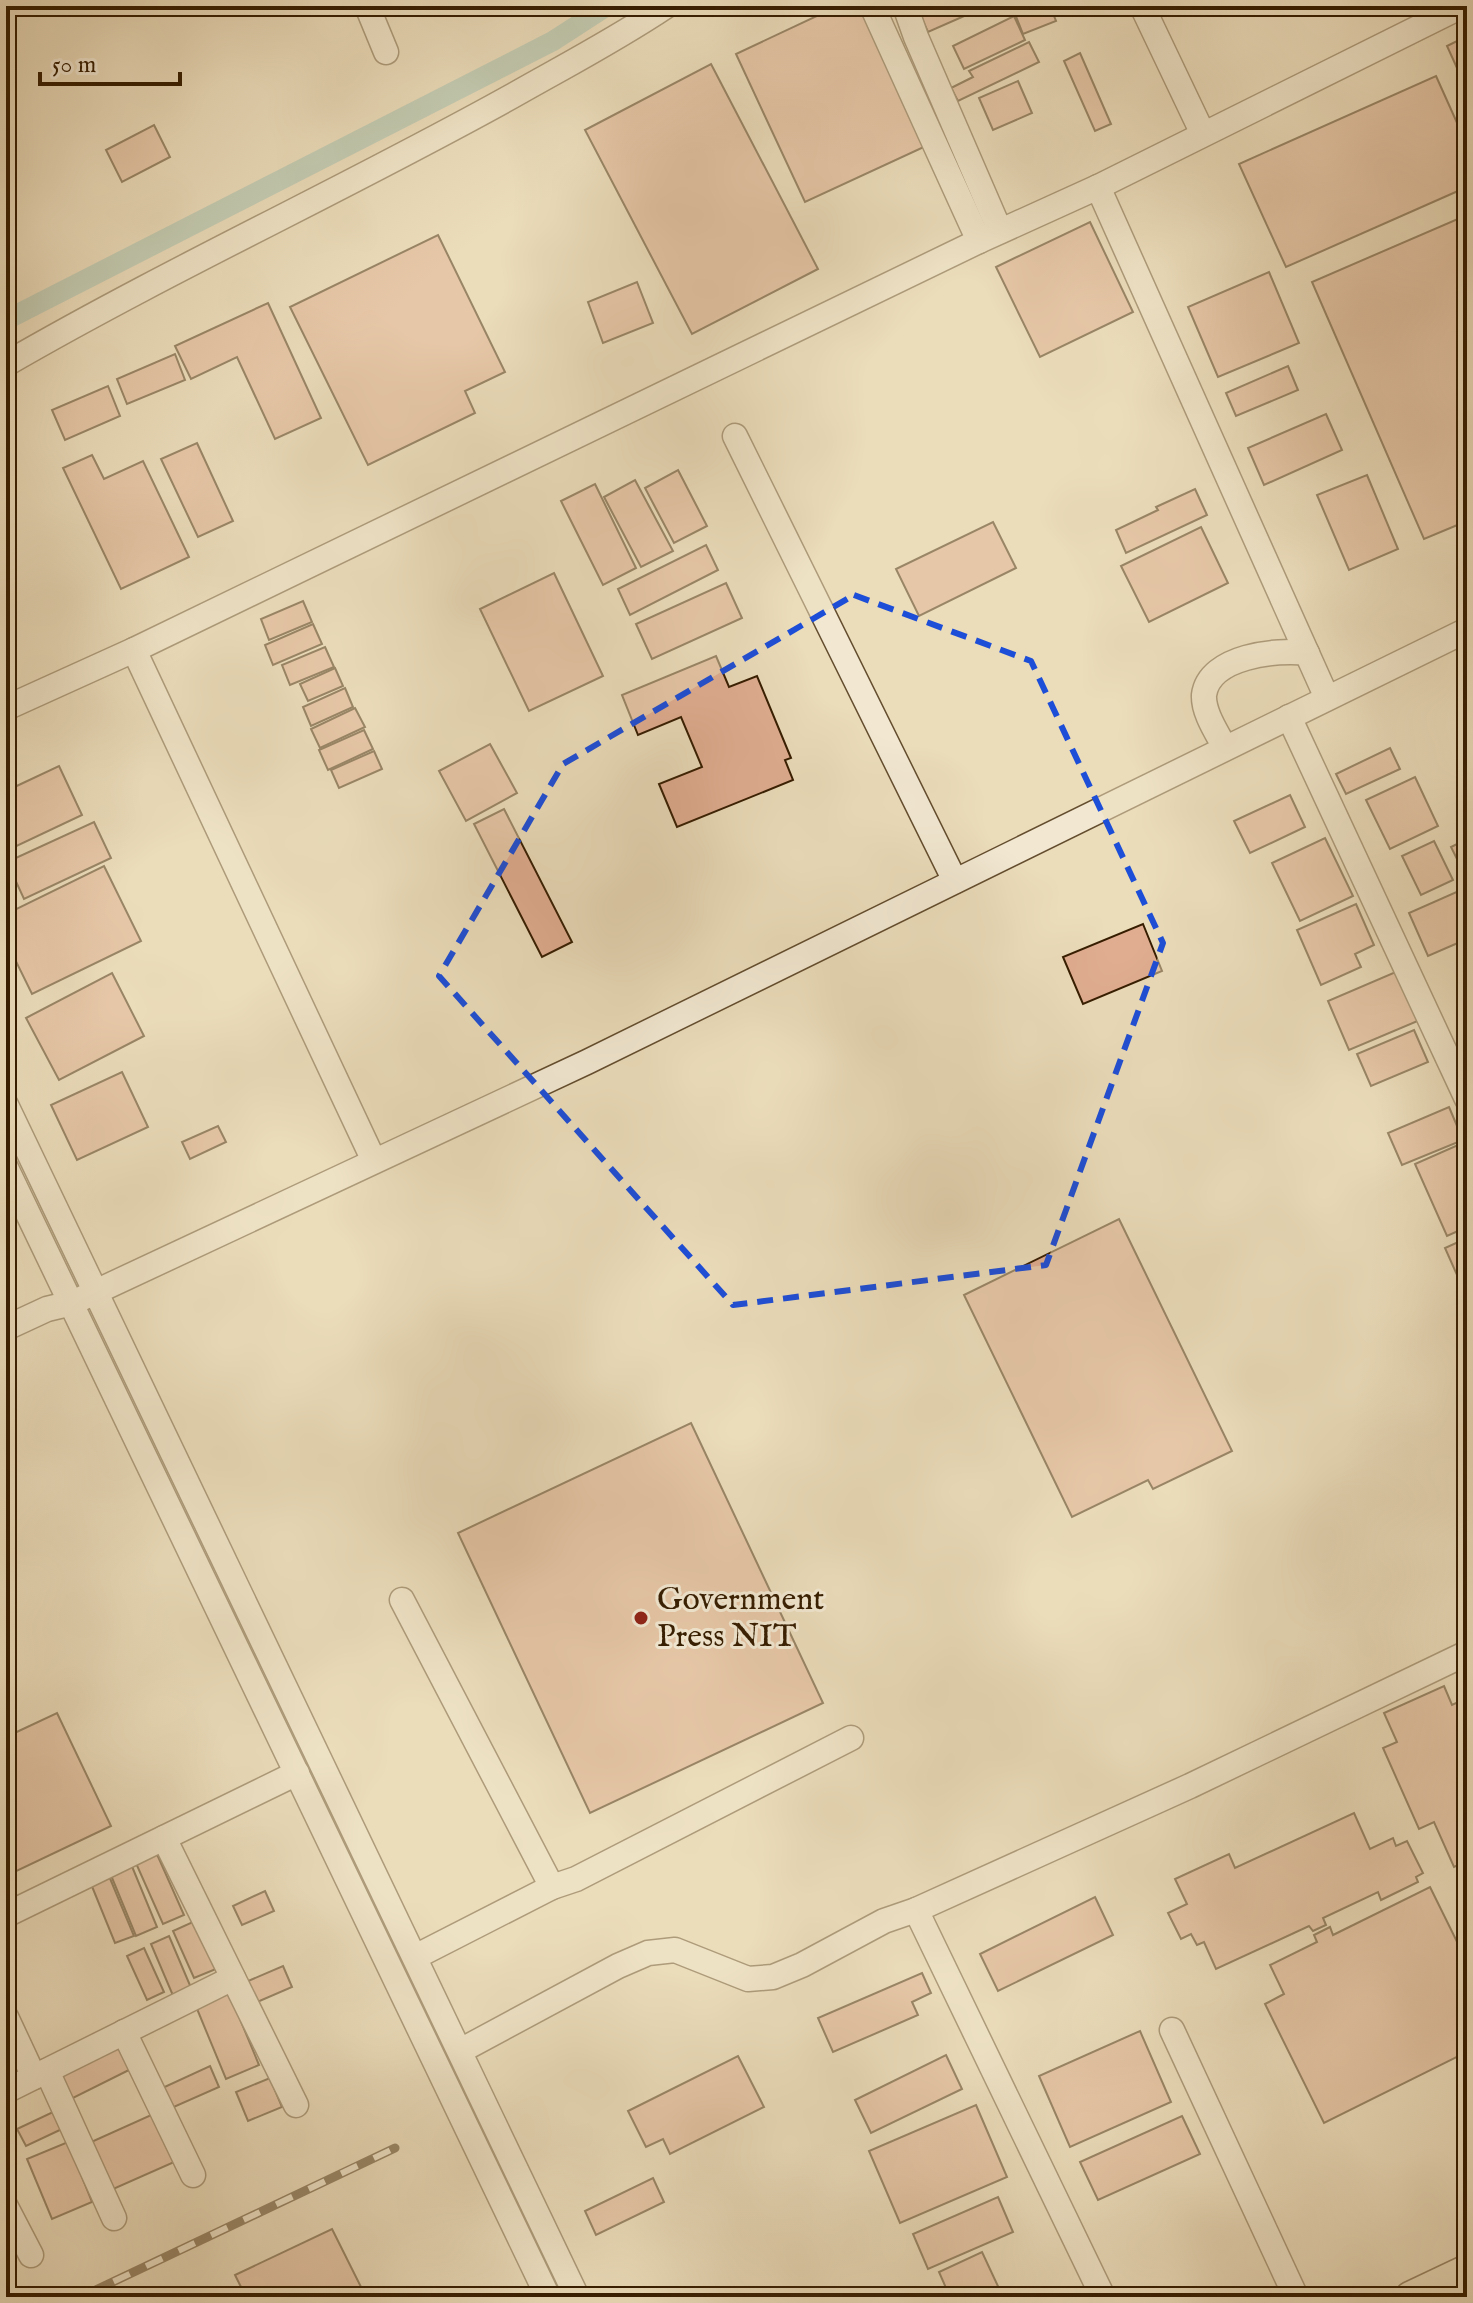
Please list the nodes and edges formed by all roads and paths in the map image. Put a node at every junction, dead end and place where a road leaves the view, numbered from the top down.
1 (367, 6) edge
2 (666, 6) edge
3 (872, 6) edge
4 (905, 6) edge
5 (1142, 6) edge
6 (1462, 6) edge
7 (1433, 12) edge
8 (386, 52) dead end
9 (1203, 134) junction
10 (1098, 187) junction
11 (990, 236) junction
12 (6, 364) edge
13 (735, 436) dead end
14 (1467, 630) edge
15 (134, 650) junction
16 (1307, 653) junction
17 (1327, 698) junction
18 (6, 708) edge
19 (1289, 717) junction
20 (1225, 748) junction
21 (955, 881) junction
22 (1467, 1099) edge
23 (6, 1105) edge
24 (374, 1161) junction
25 (6, 1168) edge
26 (96, 1291) junction
27 (72, 1303) junction
28 (6, 1328) edge
29 (402, 1600) dead end
30 (1467, 1653) edge
31 (851, 1738) dead end
32 (297, 1773) junction
33 (164, 1838) junction
34 (552, 1887) junction
35 (916, 1910) junction
36 (6, 1915) edge
37 (415, 1957) junction
38 (233, 1978) junction
39 (6, 2017) edge
40 (1172, 2030) dead end
41 (124, 2032) junction
42 (460, 2051) junction
43 (40, 2074) junction
44 (6, 2091) edge
45 (296, 2105) dead end
46 (193, 2175) dead end
47 (6, 2207) edge
48 (114, 2218) dead end
49 (31, 2255) dead end
50 (1467, 2270) edge
51 (548, 2297) edge
52 (577, 2297) edge
53 (1103, 2297) edge
54 (1296, 2297) edge
55 (1410, 2297) edge

1 - 8 street
2 - 12 street
3 - 11 street
4 - 11 street
5 - 9 street
6 - 7 street
7 - 9 street
9 - 10 street
10 - 11 street
10 - 16 street
11 - 15 street
13 - 21 street
14 - 17 street
15 - 18 street
15 - 24 street
16 - 17 street
16 - 20 street
17 - 19 street
19 - 20 street
19 - 22 street
20 - 21 street
21 - 24 street
23 - 26 street
24 - 26 street
25 - 27 street
26 - 27 street
26 - 37 street
27 - 28 street
27 - 32 street
29 - 34 street
30 - 35 street
31 - 34 street
32 - 33 street
32 - 51 street
33 - 36 street
33 - 38 street
34 - 37 street
35 - 42 street
35 - 53 street
37 - 42 street
38 - 41 street
38 - 45 street
39 - 43 street
40 - 54 street
41 - 43 street
41 - 46 street
42 - 52 street
43 - 44 street
43 - 48 street
47 - 49 street
50 - 55 main road

